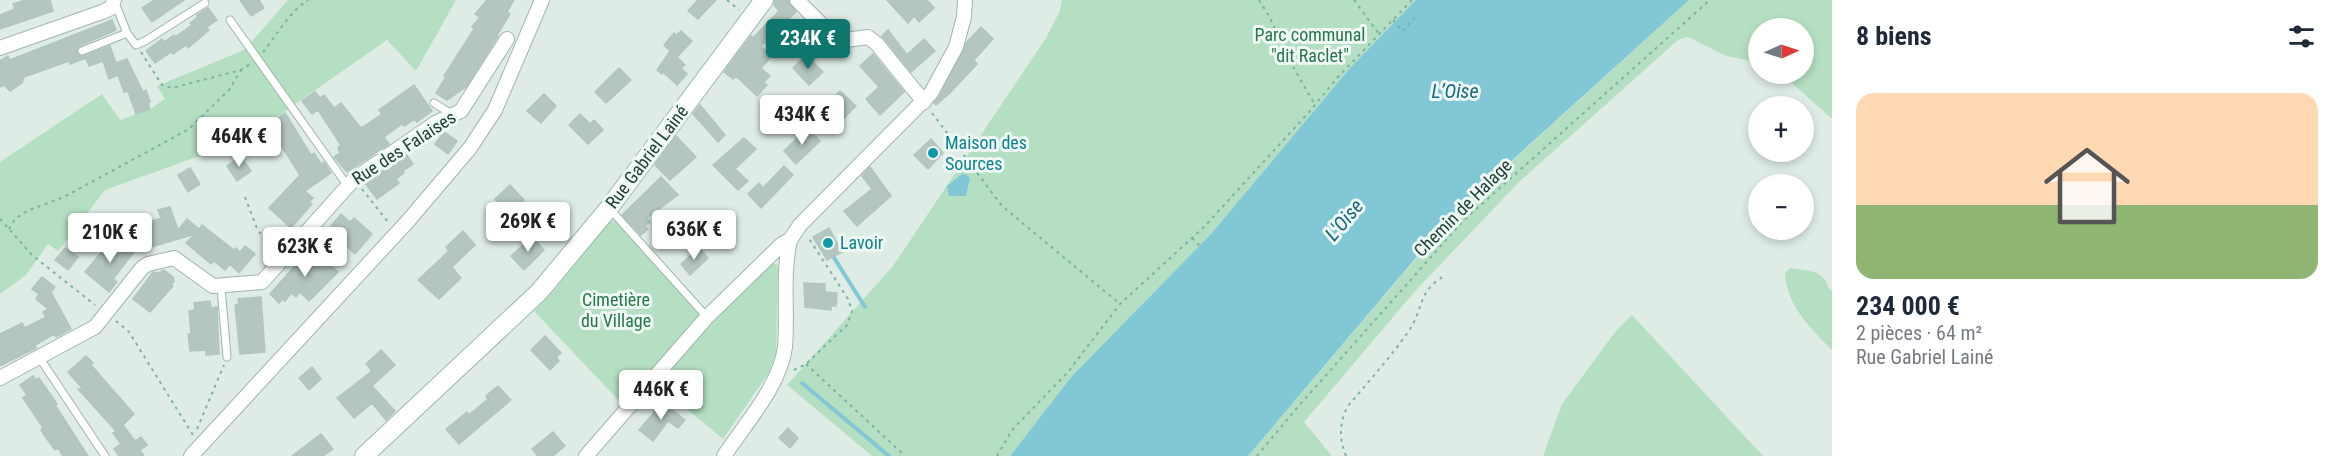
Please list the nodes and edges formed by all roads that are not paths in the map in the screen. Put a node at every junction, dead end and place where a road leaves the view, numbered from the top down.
1 (542, 0) edge
2 (764, 0) edge
3 (797, 0) edge
4 (965, 0) edge
5 (113, 2) edge
6 (205, 3) dead end
7 (230, 20) dead end
8 (127, 33) junction
9 (507, 39) dead end
10 (0, 48) edge
11 (82, 51) dead end
12 (924, 102) junction
13 (434, 103) dead end
14 (453, 115) junction
15 (347, 185) junction
16 (610, 215) junction
17 (310, 226) junction
18 (790, 240) junction
19 (341, 252) dead end
20 (221, 287) junction
21 (707, 317) junction
22 (39, 357) junction
23 (227, 357) road end
24 (0, 378) edge
25 (105, 456) edge
26 (191, 456) edge
27 (364, 456) edge
28 (586, 456) edge
29 (724, 456) edge

1 - 26 street
2 - 16 street, Rue Gabriel Lainé
3 - 12 street
4 - 12 street
5 - 8 lane
5 - 10 street
6 - 8 lane
7 - 15 lane
8 - 11 lane
9 - 14 street, Rue des Falaises
12 - 18 street
13 - 14 lane
14 - 15 street, Rue des Falaises
15 - 17 street, Rue des Falaises
16 - 21 lane
16 - 27 street, Rue Gabriel Lainé
17 - 19 lane
17 - 20 street, Rue des Falaises
18 - 21 street
18 - 29 street
20 - 22 street
20 - 23 lane
21 - 28 street
22 - 24 street
22 - 25 lane

